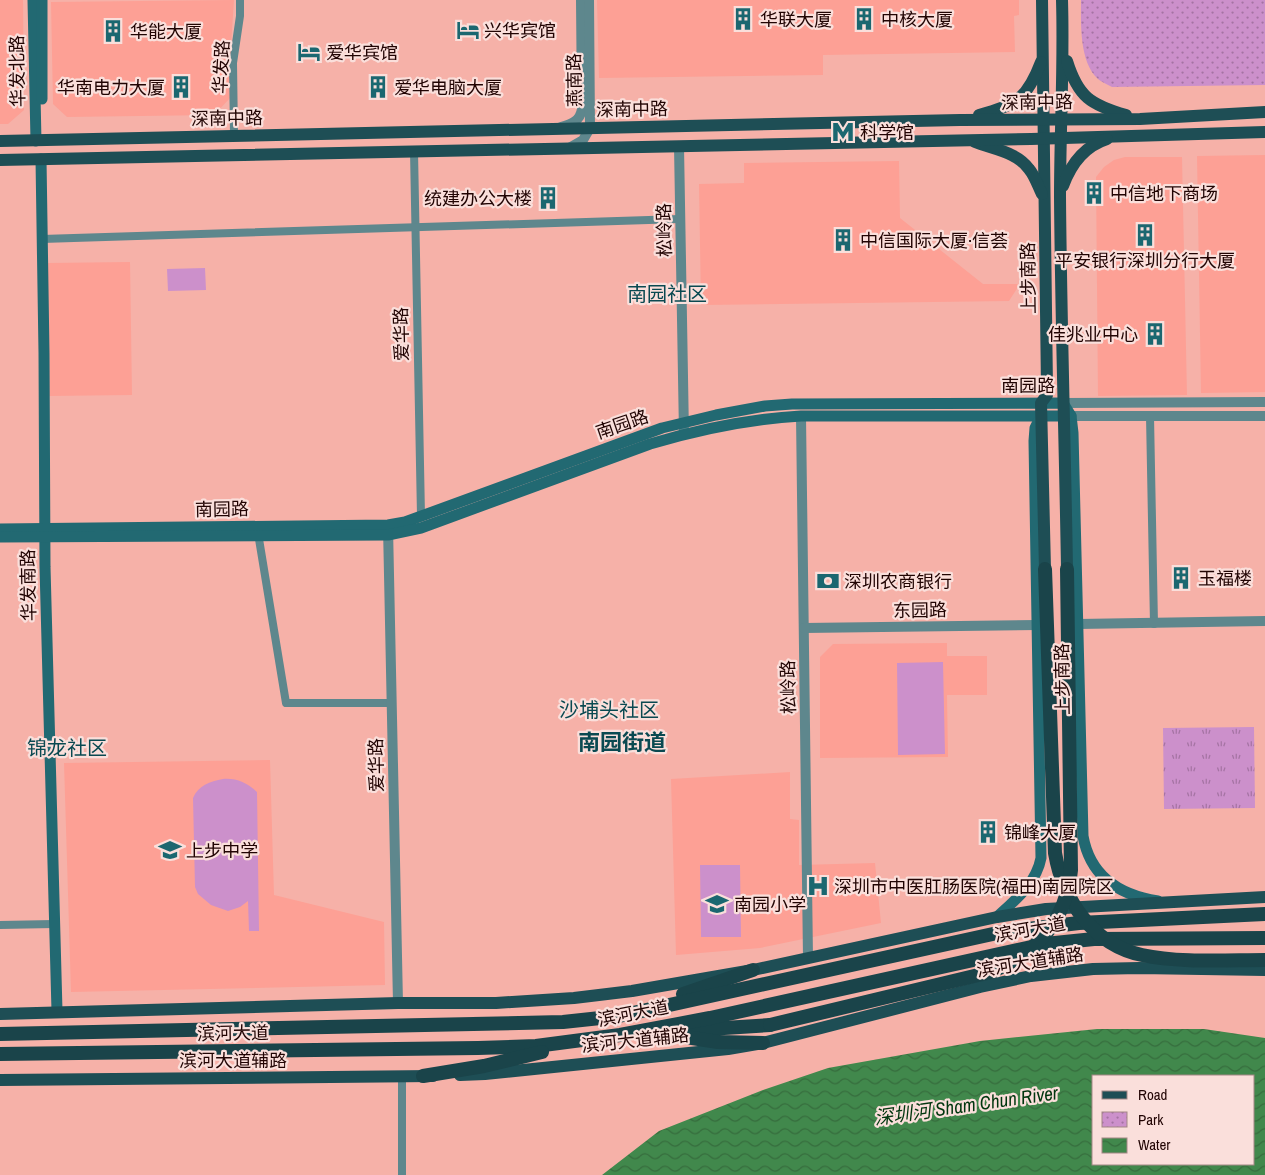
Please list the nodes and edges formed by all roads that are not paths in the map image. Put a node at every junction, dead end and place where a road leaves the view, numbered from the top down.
1 (33, 0) edge
2 (42, 0) edge
3 (240, 0) edge
4 (581, 0) edge
5 (589, 0) edge
6 (1042, 0) edge
7 (1062, 0) edge
8 (1063, 50) junction
9 (1044, 55) junction
10 (1265, 112) edge
11 (1044, 119) junction
12 (1062, 119) junction
13 (1140, 119) junction
14 (960, 120) junction
15 (590, 128) junction
16 (554, 129) junction
17 (1265, 132) edge
18 (234, 135) junction
19 (1120, 136) junction
20 (1044, 138) junction
21 (1061, 138) junction
22 (968, 139) junction
23 (0, 141) edge
24 (39, 141) junction
25 (679, 146) junction
26 (568, 148) junction
27 (414, 151) junction
28 (40, 159) junction
29 (0, 160) edge
30 (1060, 196) junction
31 (1044, 200) junction
32 (680, 218) junction
33 (416, 226) junction
34 (42, 239) junction
35 (1063, 402) junction
36 (1265, 402) edge
37 (1041, 403) junction
38 (801, 416) junction
39 (1041, 416) junction
40 (1067, 416) junction
41 (1150, 416) junction
42 (1265, 416) edge
43 (684, 422) junction
44 (684, 434) junction
45 (420, 516) junction
46 (0, 528) edge
47 (388, 530) junction
48 (258, 531) junction
49 (45, 532) junction
50 (0, 537) edge
51 (1067, 568) joint
52 (1045, 570) joint
53 (1265, 621) edge
54 (1078, 624) junction
55 (1154, 624) junction
56 (1037, 625) junction
57 (804, 628) junction
58 (391, 703) junction
59 (1083, 836) junction
60 (1041, 840) junction
61 (1265, 897) edge
62 (1172, 902) junction
63 (1265, 915) edge
64 (997, 917) junction
65 (54, 924) junction
66 (0, 925) edge
67 (1265, 938) edge
68 (808, 958) junction
69 (1265, 960) edge
70 (753, 970) junction
71 (1265, 970) edge
72 (398, 1003) junction
73 (57, 1011) junction
74 (0, 1014) edge
75 (620, 1016) junction
76 (0, 1032) edge
77 (620, 1035) junction
78 (679, 1036) junction
79 (594, 1040) junction
80 (763, 1043) junction
81 (0, 1056) edge
82 (422, 1076) junction
83 (402, 1077) junction
84 (0, 1080) edge
85 (402, 1175) edge

1 - 24 main road, 华发北路
2 - 24 main road, 华发北路
3 - 18 street, 华发路
4 - 16 street, 燕南路
5 - 15 street, 燕南路
6 - 9 main road, 上步南路
7 - 8 main road
8 - 12 main road, 上步南路
8 - 13 main road
9 - 11 main road, 上步南路
9 - 14 main road
10 - 13 main road, 深南中路
11 - 12 main road, 深南中路
11 - 14 main road, 深南中路
11 - 20 main road, 上步南路
12 - 13 main road, 深南中路
12 - 21 main road, 上步南路
14 - 15 main road, 深南中路
15 - 16 main road, 深南中路
15 - 26 street, 燕南路
16 - 18 main road, 深南中路
17 - 19 main road, 深南中路
18 - 24 main road, 深南中路
19 - 21 main road, 深南中路
19 - 30 main road
20 - 21 main road, 深南中路
20 - 22 main road, 深南中路
20 - 31 main road, 上步南路
21 - 30 main road, 上步南路
22 - 25 main road, 深南中路
22 - 31 main road
23 - 24 main road, 深南中路
25 - 26 main road, 深南中路
25 - 32 street, 松岭路
26 - 27 main road, 深南中路
27 - 28 main road, 深南中路
27 - 33 street, 爱华路
28 - 29 main road, 深南中路
28 - 34 main road, 华发南路
30 - 35 main road, 上步南路
31 - 37 main road, 上步南路
32 - 33 street
32 - 43 street, 松岭路
33 - 34 street
33 - 45 street, 爱华路
34 - 49 main road, 华发南路
35 - 36 street, 南园路
35 - 37 main road, 南园路
35 - 40 main road, 上步南路
37 - 39 main road, 上步南路
37 - 43 main road, 南园路
38 - 39 main road, 南园路
38 - 44 main road, 南园路
38 - 57 street, 松岭路
39 - 40 main road, 南园路
39 - 52 main road, 上步南路
39 - 56 main road, 上步南路
40 - 41 street, 南园路
40 - 51 main road, 上步南路
40 - 54 main road, 上步南路
41 - 42 street, 南园路
41 - 55 street
43 - 44 street, 松岭路
43 - 45 main road, 南园路
44 - 47 main road, 南园路
45 - 47 main road, 南园路
46 - 49 main road, 南园路
47 - 48 main road, 南园路
47 - 58 street, 爱华路
48 - 49 main road, 南园路
48 - 58 street
49 - 50 main road, 南园路
49 - 65 main road, 华发南路
51 - 78 highway, bridge
52 - 69 highway, bridge
53 - 55 street
54 - 55 street
54 - 59 main road, 上步南路
56 - 57 street, 东园路
56 - 60 main road, 上步南路
57 - 68 street, 松岭路
58 - 72 street, 爱华路
59 - 60 main road
59 - 62 main road, 上步南路
60 - 64 main road, 上步南路
61 - 62 main road
62 - 64 main road
63 - 75 highway, 滨河大道
64 - 68 main road
65 - 66 street
65 - 73 main road, 华发南路
67 - 77 highway, 滨河大道
68 - 70 main road
70 - 72 main road
70 - 75 highway
71 - 80 main road, 滨河大道辅路
72 - 73 main road
73 - 74 main road
75 - 76 highway, 滨河大道
77 - 78 highway
77 - 79 highway, 滨河大道
78 - 80 highway
79 - 81 highway, 滨河大道
79 - 82 highway
80 - 82 main road, 滨河大道辅路
82 - 83 main road, 滨河大道辅路
83 - 84 main road, 滨河大道辅路
83 - 85 street

